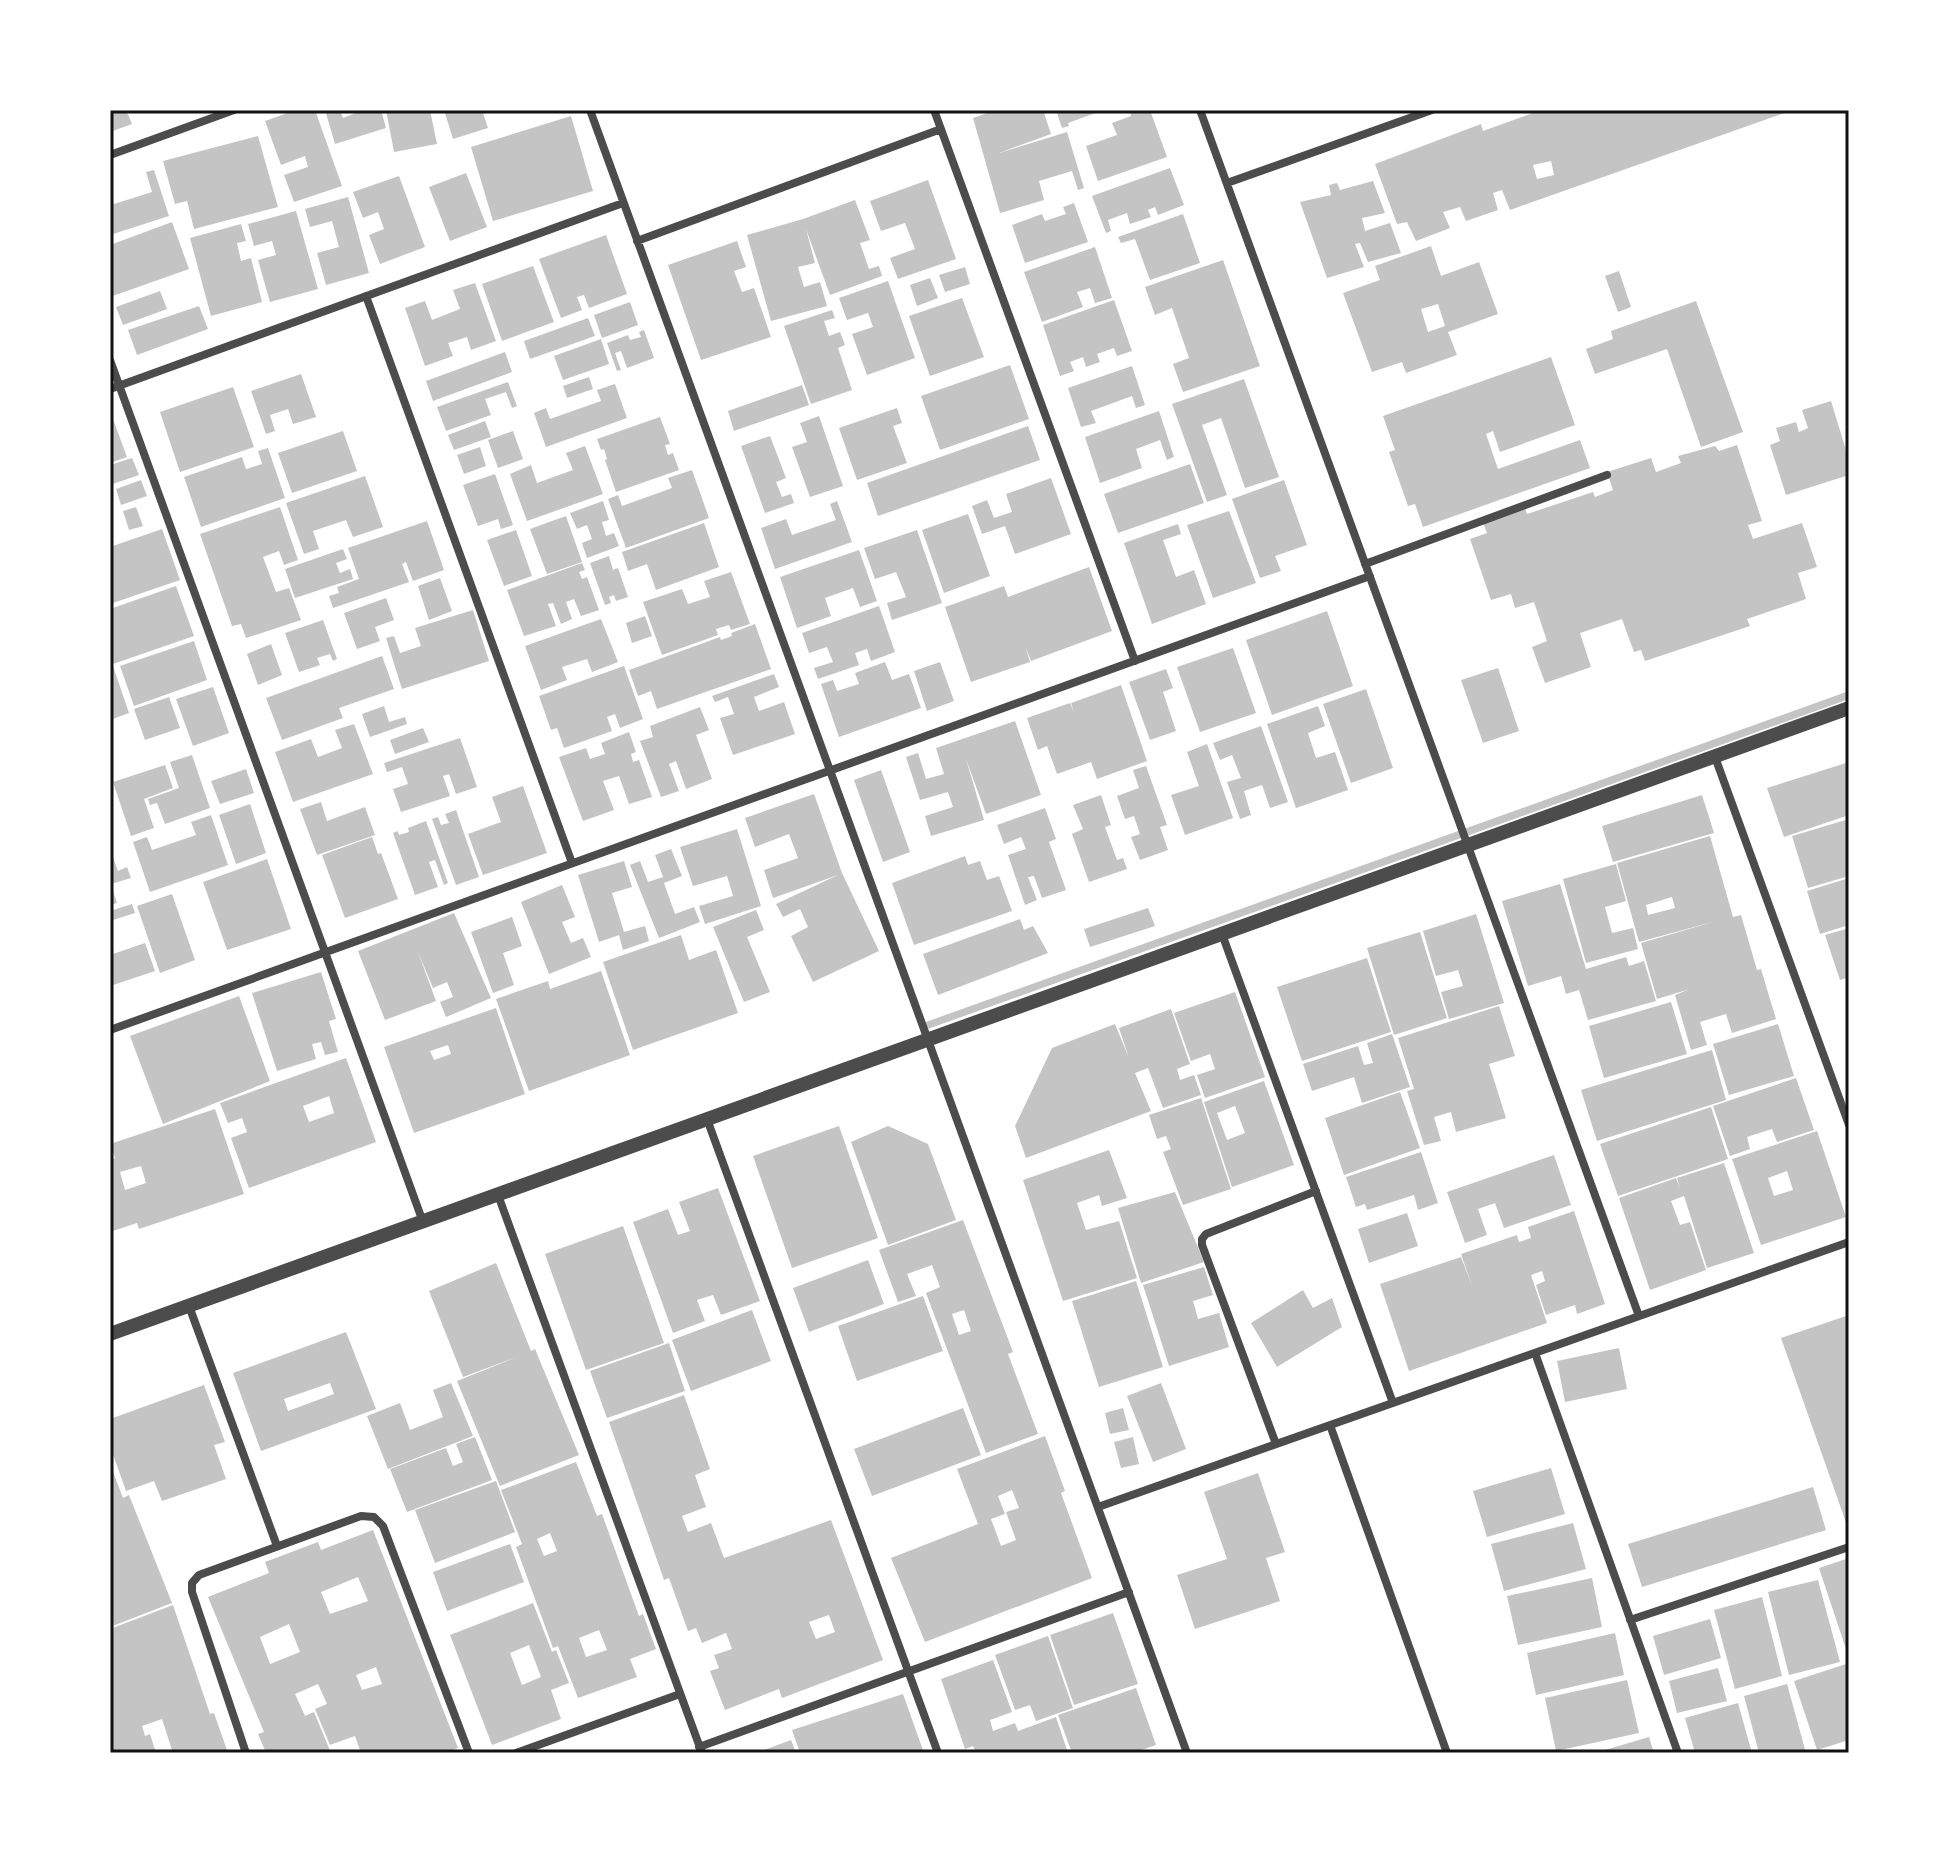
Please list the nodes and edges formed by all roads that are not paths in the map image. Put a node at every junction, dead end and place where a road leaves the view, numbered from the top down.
1 (234, 110) edge
2 (590, 110) edge
3 (934, 110) edge
4 (1200, 110) edge
5 (1432, 110) edge
6 (941, 129) junction
7 (110, 155) edge
8 (1227, 183) junction
9 (623, 203) junction
10 (637, 241) junction
11 (366, 296) junction
12 (110, 360) edge
13 (115, 387) edge
14 (1607, 475) dead end
15 (1365, 564) junction
16 (1370, 576) junction
17 (1135, 661) junction
18 (1849, 708) edge
19 (1715, 757) junction
20 (830, 770) junction
21 (1468, 846) junction
22 (572, 863) junction
23 (1222, 934) junction
24 (325, 953) junction
25 (110, 1030) edge
26 (928, 1040) junction
27 (707, 1119) junction
28 (1849, 1125) edge
29 (1316, 1191) junction
30 (498, 1195) junction
31 (423, 1222) junction
32 (1849, 1242) edge
33 (189, 1306) junction
34 (1639, 1316) junction
35 (110, 1334) edge
36 (1535, 1353) junction
37 (1393, 1403) junction
38 (1330, 1425) junction
39 (1276, 1444) junction
40 (1098, 1507) junction
41 (277, 1546) junction
42 (1849, 1547) edge
43 (1129, 1592) junction
44 (1630, 1620) junction
45 (908, 1671) junction
46 (680, 1694) junction
47 (700, 1750) edge
48 (246, 1753) edge
49 (469, 1753) edge
50 (516, 1753) edge
51 (938, 1753) edge
52 (1187, 1753) edge
53 (1447, 1753) edge
54 (1678, 1753) edge

1 - 7 street
2 - 9 street
3 - 6 street
4 - 8 street
5 - 8 street
6 - 10 street
6 - 17 street
8 - 15 street
9 - 10 street
9 - 11 street
10 - 20 street
11 - 13 street
11 - 22 street
12 - 13 street
13 - 24 street
14 - 15 street
15 - 16 street
16 - 17 street
16 - 21 street
17 - 20 street
18 - 19 street
19 - 21 street
19 - 28 street
20 - 22 street
20 - 26 street
21 - 23 street
21 - 34 street
22 - 24 street
23 - 26 street
23 - 29 street
24 - 25 street
24 - 31 street
26 - 27 street
26 - 40 street
27 - 30 street
27 - 45 street
29 - 37 street
29 - 39 street
30 - 31 street
30 - 46 street
31 - 33 street
32 - 34 street
33 - 35 street
33 - 41 street
34 - 36 street
36 - 37 street
36 - 44 street
37 - 38 street
38 - 39 street
38 - 53 street
39 - 40 street
40 - 43 street
41 - 48 street
41 - 49 street
42 - 44 street
43 - 45 street
43 - 52 street
44 - 54 street
45 - 47 street
45 - 51 street
46 - 47 street
46 - 50 street

